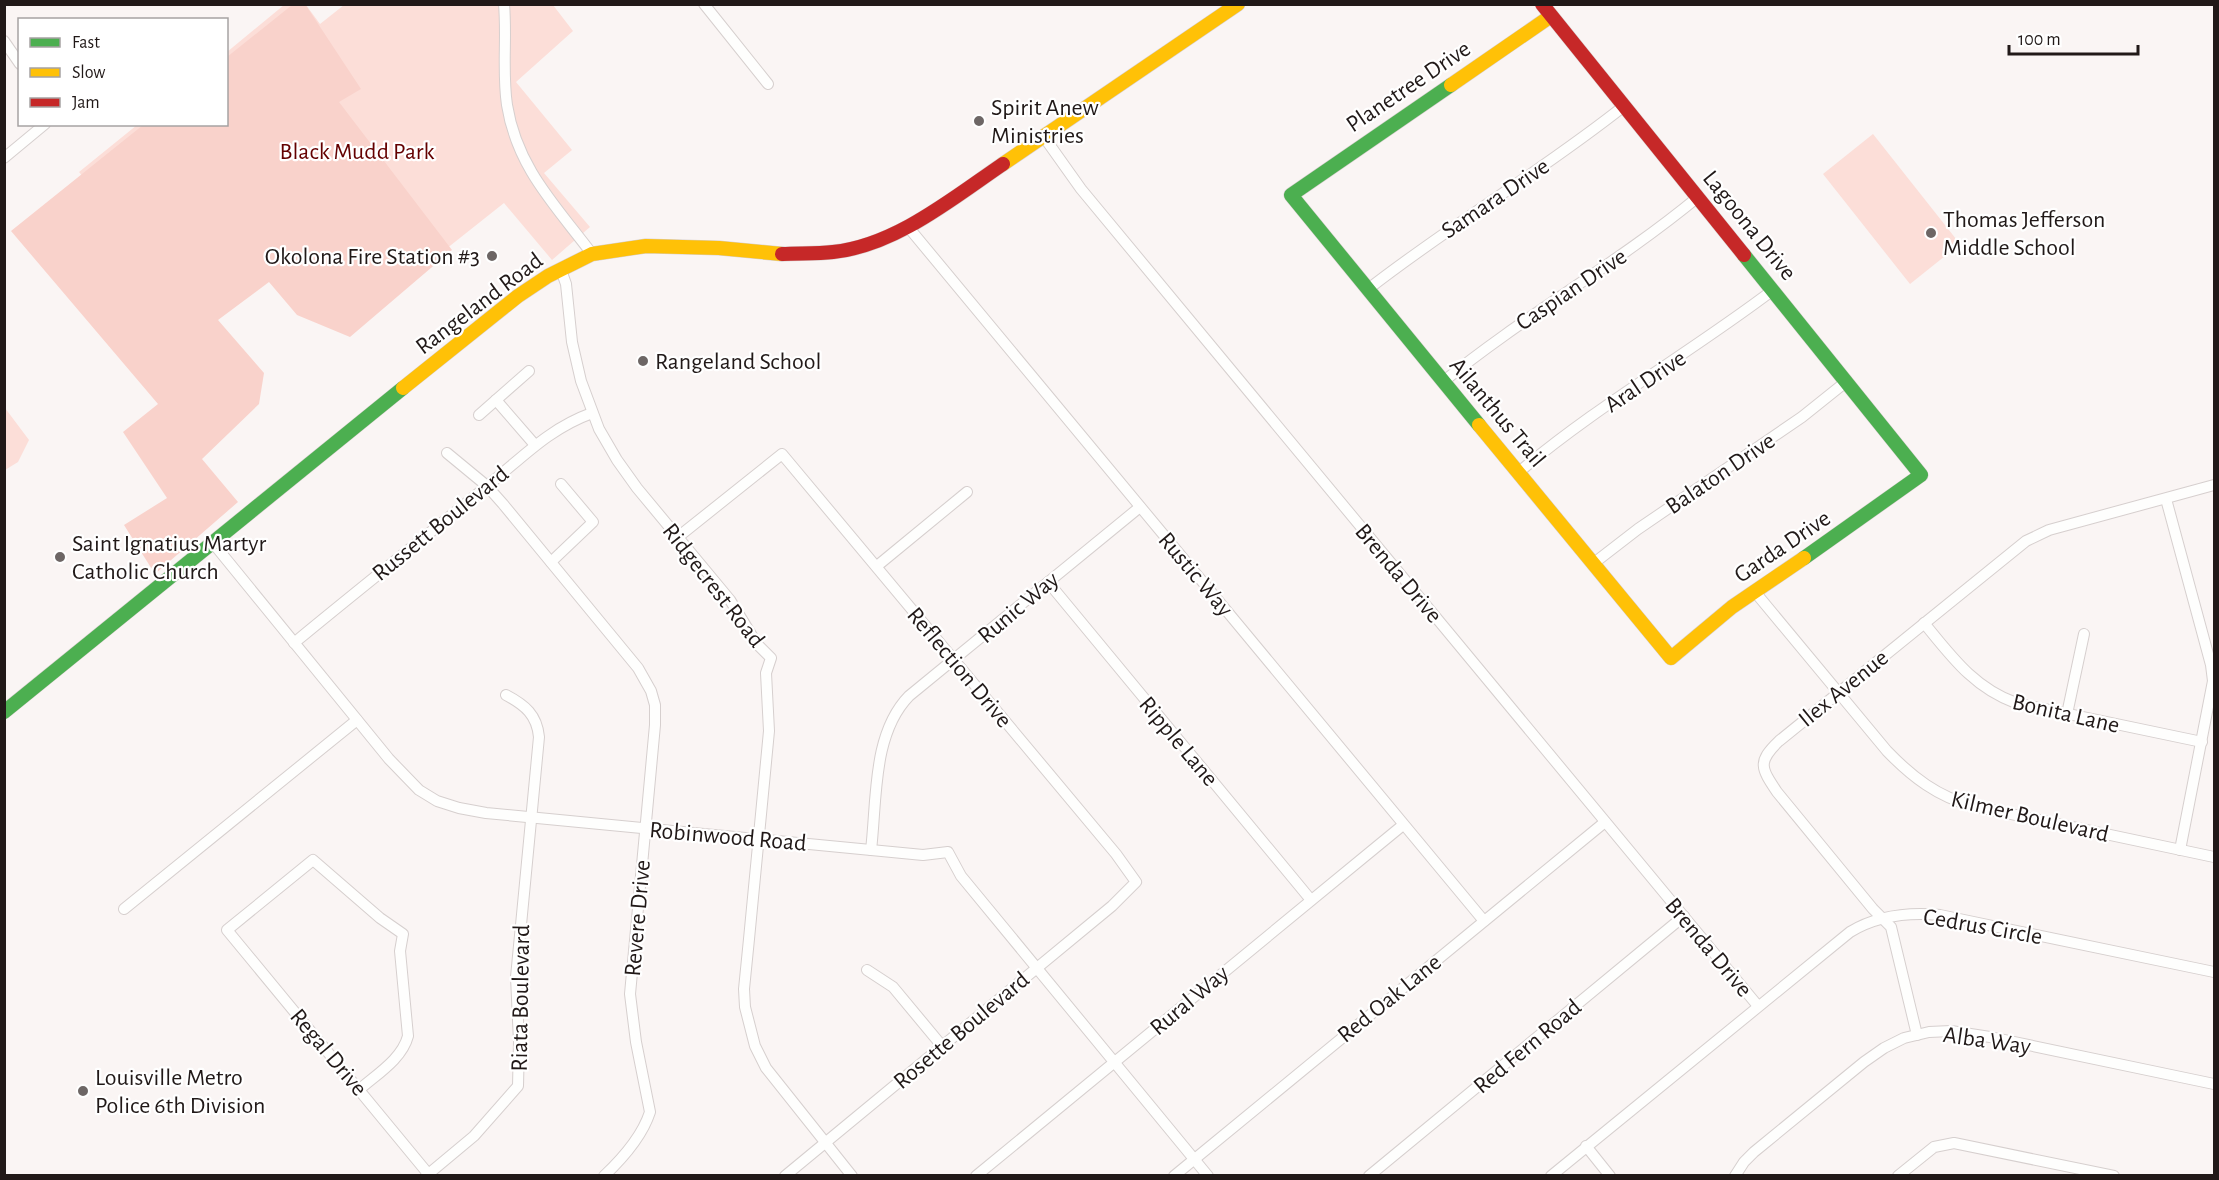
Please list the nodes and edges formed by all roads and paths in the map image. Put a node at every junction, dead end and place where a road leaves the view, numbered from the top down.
1 (504, 4) edge
2 (704, 4) edge
3 (1239, 4) edge
4 (1546, 10) edge
5 (4, 41) edge
6 (18, 61) edge
7 (768, 84) dead end
8 (1624, 106) junction
9 (43, 126) edge
10 (1044, 137) junction
11 (4, 158) edge
12 (1291, 195) joint
13 (1698, 197) junction
14 (909, 228) junction
15 (592, 254) junction
16 (561, 270) junction
17 (1367, 290) junction
18 (1773, 290) junction
19 (529, 371) dead end
20 (1444, 381) junction
21 (1847, 381) junction
22 (496, 400) junction
23 (478, 414) dead end
24 (592, 414) junction
25 (535, 445) junction
26 (447, 453) dead end
27 (1519, 472) junction
28 (1921, 475) joint
29 (561, 484) dead end
30 (2214, 485) edge
31 (487, 486) junction
32 (967, 492) dead end
33 (2166, 498) junction
34 (1140, 507) junction
35 (678, 537) junction
36 (213, 543) junction
37 (551, 562) junction
38 (1594, 563) junction
39 (877, 566) junction
40 (1048, 582) junction
41 (1755, 592) junction
42 (1924, 623) junction
43 (2084, 634) dead end
44 (294, 642) junction
45 (1671, 658) joint
46 (954, 659) junction
47 (1838, 692) junction
48 (506, 695) dead end
49 (4, 712) edge
50 (2067, 714) junction
51 (357, 720) junction
52 (2202, 742) junction
53 (532, 817) junction
54 (1605, 822) junction
55 (1403, 825) junction
56 (645, 828) junction
57 (758, 839) junction
58 (871, 850) junction
59 (2180, 850) junction
60 (2214, 858) edge
61 (1136, 882) joint
62 (1311, 900) junction
63 (124, 909) dead end
64 (1684, 916) junction
65 (1883, 918) junction
66 (1484, 921) junction
67 (1036, 968) junction
68 (867, 970) dead end
69 (2214, 972) edge
70 (1758, 1006) junction
71 (1917, 1035) junction
72 (942, 1046) junction
73 (1114, 1062) junction
74 (2214, 1084) edge
75 (360, 1089) junction
76 (825, 1143) junction
77 (1586, 1146) junction
78 (1194, 1159) junction
79 (428, 1175) edge
80 (604, 1176) edge
81 (785, 1176) edge
82 (852, 1176) edge
83 (976, 1176) edge
84 (1174, 1176) edge
85 (1208, 1176) edge
86 (1369, 1176) edge
87 (1551, 1176) edge
88 (1610, 1176) edge
89 (1735, 1176) edge
90 (1898, 1176) edge
91 (2114, 1176) edge

1 - 15 street
2 - 7 street
3 - 10 street, Rangeland Road
4 - 8 street, Lagoona Drive
4 - 12 street, Planetree Drive
5 - 6 street
8 - 13 street, Lagoona Drive
8 - 17 street, Samara Drive
9 - 11 street
10 - 14 street, Rangeland Road
10 - 54 street, Brenda Drive
12 - 17 street, Ailanthus Trail
13 - 18 street, Lagoona Drive
13 - 20 street, Caspian Drive
14 - 15 street, Rangeland Road
14 - 34 street, Rustic Way
15 - 16 street, Rangeland Road
16 - 24 street, Ridgecrest Road
16 - 36 street, Rangeland Road
17 - 20 street, Ailanthus Trail
18 - 21 street, Lagoona Drive
18 - 27 street, Aral Drive
19 - 22 street
20 - 27 street, Ailanthus Trail
21 - 28 street, Lagoona Drive
21 - 38 street, Balaton Drive
22 - 23 street
22 - 25 street
24 - 25 street, Russett Boulevard
24 - 35 street, Ridgecrest Road
25 - 31 street, Russett Boulevard
26 - 31 street, Revere Drive
27 - 38 street, Ailanthus Trail
28 - 41 street, Garda Drive
29 - 37 street
30 - 33 street, Ilex Avenue
31 - 37 street, Revere Drive
31 - 44 street, Russett Boulevard
32 - 39 street
33 - 42 street, Ilex Avenue
33 - 52 street
34 - 40 street, Runic Way
34 - 55 street, Rustic Way
35 - 39 street, Reflection Drive
35 - 57 street, Ridgecrest Road
36 - 44 street, Robinwood Road
36 - 49 street, Rangeland Road
37 - 56 street, Revere Drive
38 - 45 street, Ailanthus Trail
39 - 46 street, Reflection Drive
40 - 46 street, Runic Way
40 - 62 street, Ripple Lane
41 - 45 street, Garda Drive
41 - 47 street, Kilmer Boulevard
42 - 47 street, Ilex Avenue
42 - 50 street, Bonita Lane
43 - 50 street
44 - 51 street, Robinwood Road
46 - 58 street, Runic Way
46 - 61 street, Reflection Drive
47 - 59 street, Kilmer Boulevard
47 - 65 street, Ilex Avenue
48 - 53 street, Riata Boulevard
50 - 52 street, Bonita Lane
51 - 53 street, Robinwood Road
51 - 63 street
52 - 59 street
53 - 56 street, Robinwood Road
53 - 79 street, Riata Boulevard
54 - 64 street, Brenda Drive
54 - 66 street, Red Oak Lane
55 - 62 street, Rural Way
55 - 66 street, Rustic Way
56 - 57 street, Robinwood Road
56 - 80 street, Revere Drive
57 - 58 street, Robinwood Road
57 - 76 street, Ridgecrest Road
58 - 67 street, Robinwood Road
59 - 60 street, Kilmer Boulevard
61 - 67 street, Rosette Boulevard
62 - 73 street, Rural Way
64 - 70 street, Brenda Drive
64 - 86 street, Red Fern Road
65 - 69 street, Cedrus Circle
65 - 70 street, Cedrus Circle
65 - 71 street, Ilex Avenue
66 - 78 street, Red Oak Lane
67 - 72 street, Rosette Boulevard
67 - 73 street, Robinwood Road
68 - 72 street
70 - 77 street, Cedrus Circle
71 - 74 street, Alba Way
71 - 89 street, Alba Way
72 - 76 street, Rosette Boulevard
73 - 78 street, Robinwood Road
73 - 83 street, Rural Way
75 - 75 street, Regal Drive
75 - 79 street, Regal Drive
76 - 81 street, Rosette Boulevard
76 - 82 street, Ridgecrest Road
77 - 87 street, Cedrus Circle
77 - 88 street
78 - 84 street, Red Oak Lane
78 - 85 street, Robinwood Road
90 - 91 street

